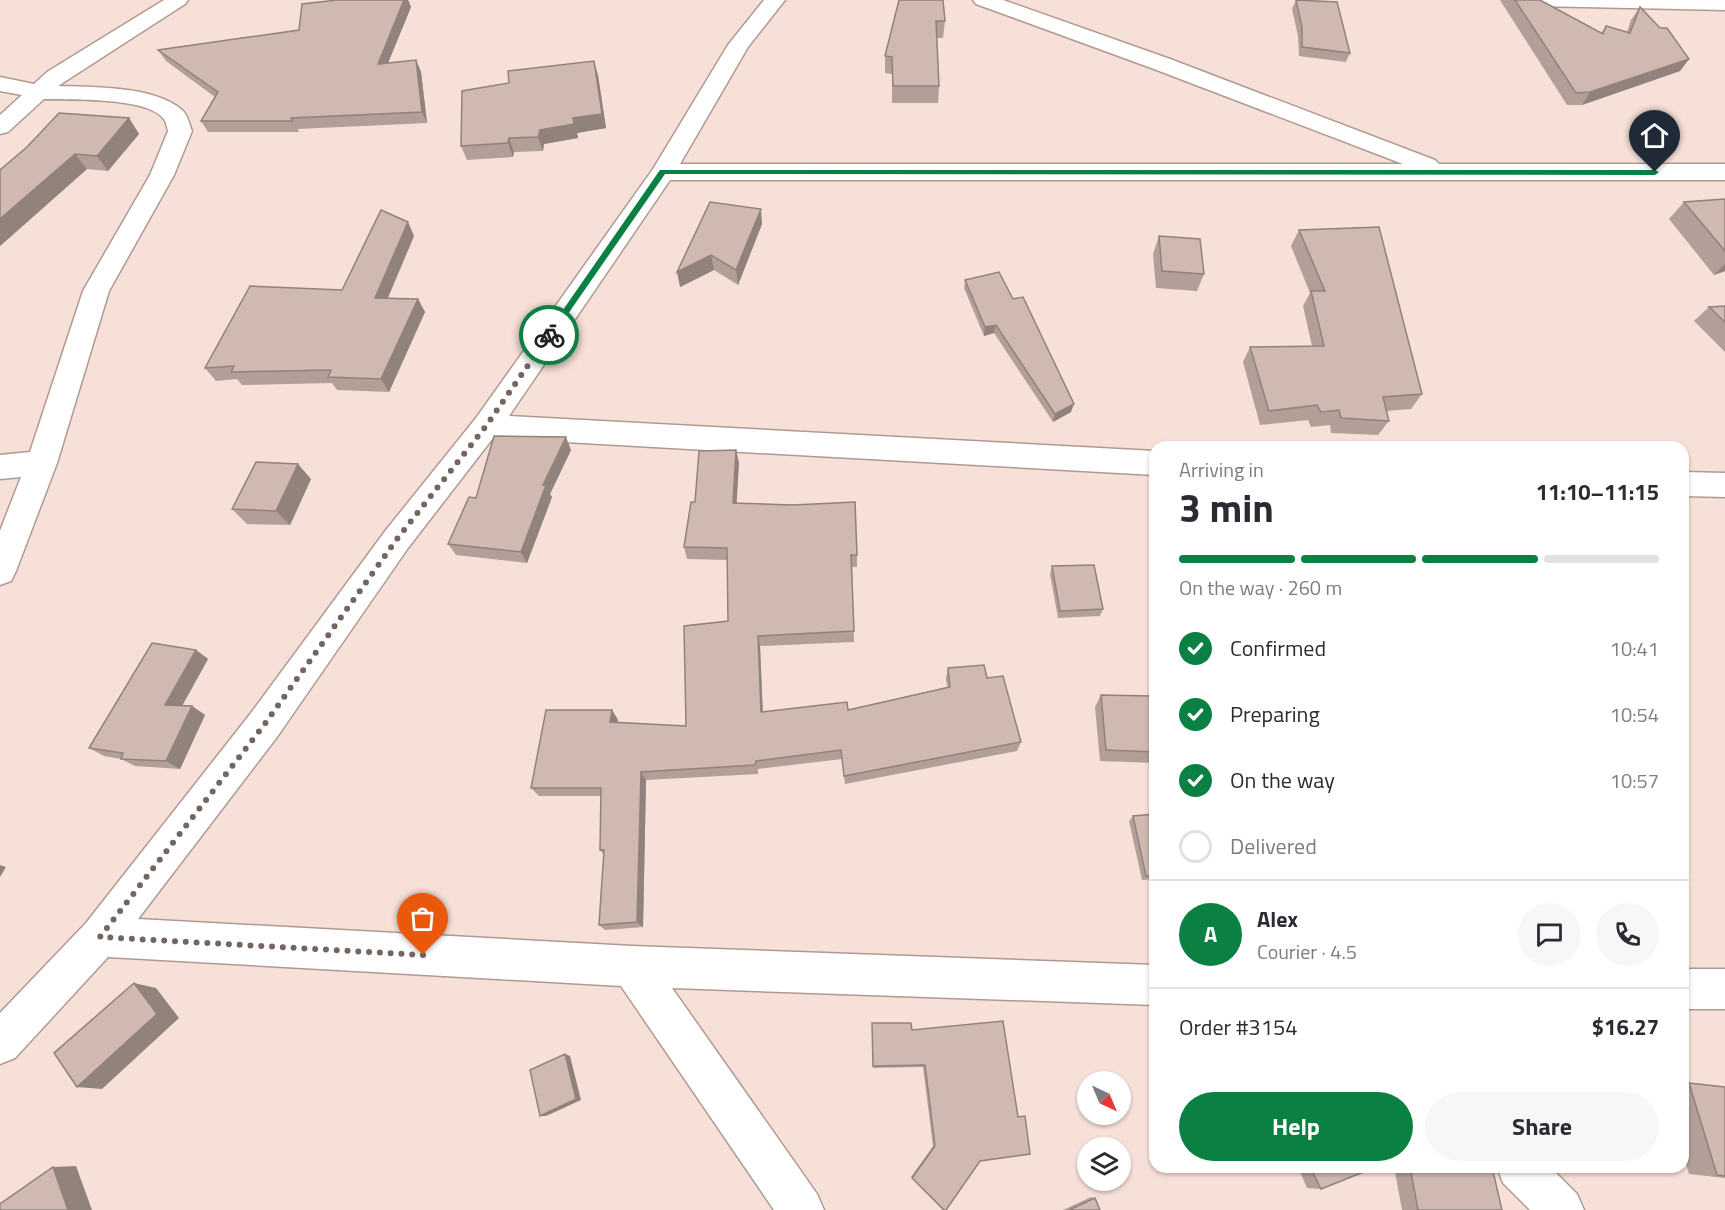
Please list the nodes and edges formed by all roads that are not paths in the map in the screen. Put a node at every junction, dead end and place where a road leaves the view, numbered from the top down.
1 (178, 0) edge
2 (775, 0) edge
3 (983, 0) edge
4 (1535, 0) edge
5 (1724, 4) edge
6 (0, 84) edge
7 (38, 92) junction
8 (0, 127) edge
9 (663, 172) junction
10 (1445, 172) junction
11 (1725, 172) edge
12 (486, 426) junction
13 (42, 463) junction
14 (1149, 463) edge
15 (0, 467) edge
16 (1689, 484) edge
17 (1725, 485) edge
18 (0, 571) edge
19 (100, 937) junction
20 (632, 966) junction
21 (1149, 985) edge
22 (1689, 989) edge
23 (1725, 989) edge
24 (0, 1043) edge
25 (1525, 1173) edge
26 (801, 1210) edge
27 (1561, 1210) edge

1 - 7 street
2 - 9 street
3 - 10 street
4 - 5 street
6 - 7 street
7 - 8 street
7 - 13 street
9 - 10 street
9 - 12 street
10 - 11 street
12 - 14 street
12 - 19 street
13 - 15 street
13 - 18 street
16 - 17 street
19 - 20 street
19 - 24 street
20 - 21 street
20 - 26 street
22 - 23 street
25 - 27 street

